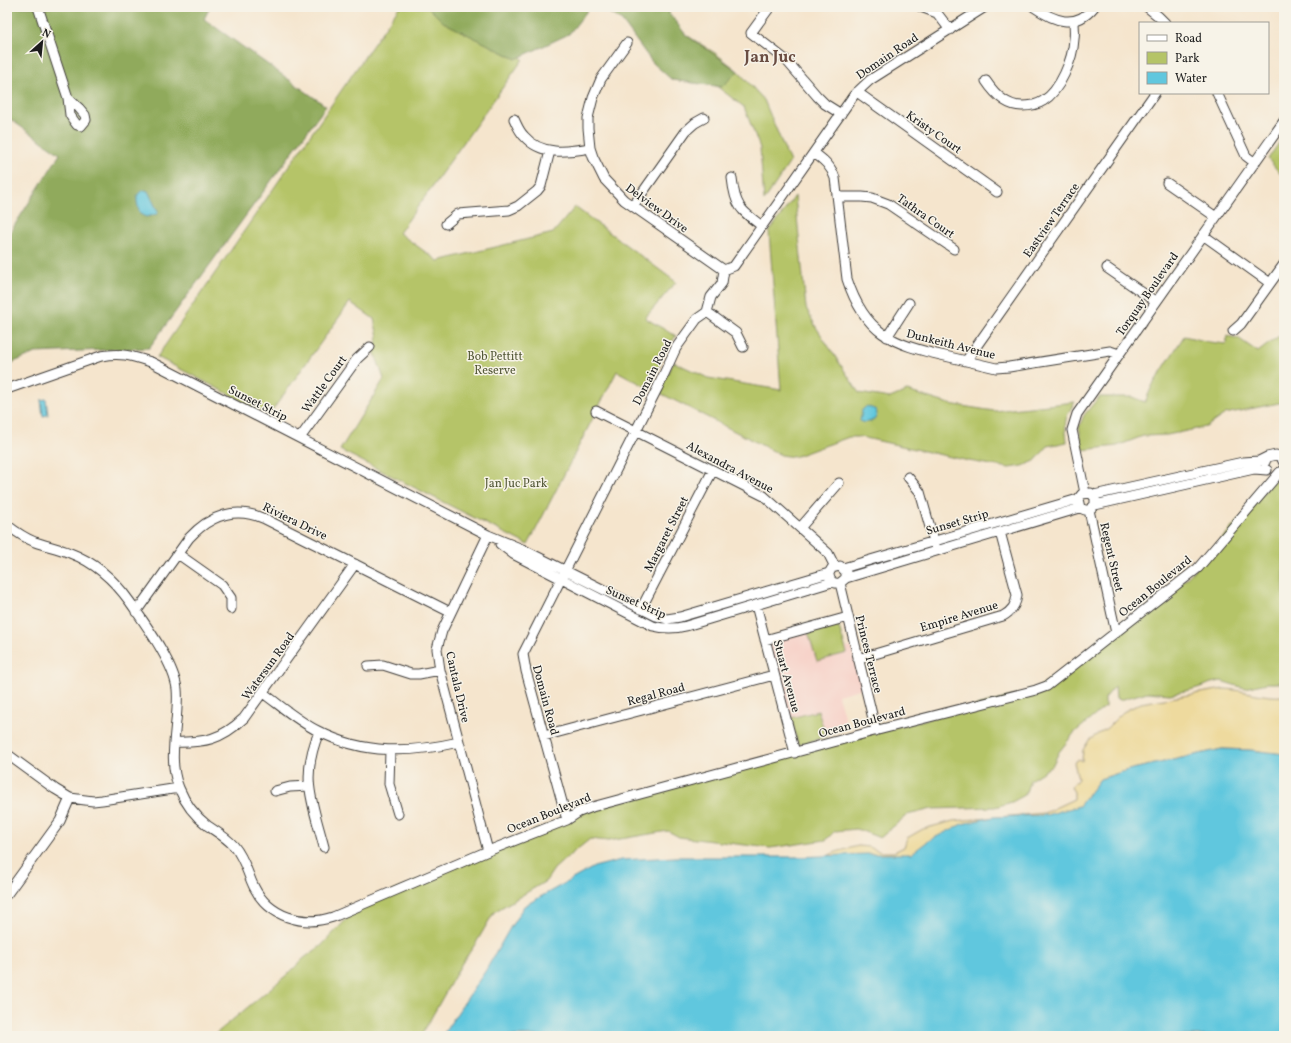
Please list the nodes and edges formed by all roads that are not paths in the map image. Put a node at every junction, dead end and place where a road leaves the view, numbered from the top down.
1 (38, 7) edge
2 (770, 7) edge
3 (921, 7) edge
4 (985, 7) edge
5 (1034, 7) edge
6 (1094, 7) edge
7 (1147, 7) edge
8 (1074, 21) junction
9 (1164, 22) edge
10 (950, 30) junction
11 (627, 43) dead end
12 (986, 81) dead end
13 (857, 92) junction
14 (1154, 94) edge
15 (1217, 94) edge
16 (68, 98) dead end
17 (840, 114) junction
18 (704, 118) dead end
19 (514, 119) dead end
20 (1284, 122) edge
21 (590, 148) junction
22 (550, 151) junction
23 (814, 153) junction
24 (1255, 163) junction
25 (732, 178) dead end
26 (1167, 183) dead end
27 (997, 192) dead end
28 (838, 197) junction
29 (633, 206) junction
30 (1216, 217) junction
31 (446, 224) dead end
32 (762, 226) junction
33 (1203, 235) junction
34 (954, 249) dead end
35 (1284, 264) edge
36 (1108, 268) dead end
37 (724, 270) junction
38 (1270, 283) junction
39 (909, 302) dead end
40 (1156, 302) junction
41 (707, 312) junction
42 (1233, 331) dead end
43 (888, 337) junction
44 (370, 347) dead end
45 (743, 348) dead end
46 (1119, 354) junction
47 (966, 361) junction
48 (7, 389) edge
49 (596, 411) dead end
50 (635, 431) junction
51 (300, 438) junction
52 (1267, 457) junction
53 (1283, 463) edge
54 (712, 470) junction
55 (1268, 471) junction
56 (908, 477) dead end
57 (839, 483) dead end
58 (1265, 490) junction
59 (1087, 502) junction
60 (7, 525) edge
61 (800, 528) junction
62 (1000, 532) junction
63 (488, 535) junction
64 (934, 541) junction
65 (937, 551) junction
66 (178, 554) junction
67 (355, 564) junction
68 (565, 570) junction
69 (837, 575) junction
70 (560, 579) junction
71 (756, 605) junction
72 (231, 609) dead end
73 (641, 610) junction
74 (136, 612) junction
75 (450, 612) junction
76 (848, 617) junction
77 (1116, 633) junction
78 (765, 640) junction
79 (858, 659) junction
80 (368, 666) dead end
81 (440, 670) junction
82 (774, 675) junction
83 (263, 693) junction
84 (876, 731) junction
85 (319, 732) junction
86 (544, 736) junction
87 (174, 742) junction
88 (459, 742) junction
89 (390, 751) junction
90 (795, 753) junction
91 (7, 754) edge
92 (309, 786) junction
93 (179, 788) junction
94 (275, 791) dead end
95 (70, 798) junction
96 (398, 814) dead end
97 (567, 820) junction
98 (324, 847) dead end
99 (488, 851) junction
100 (7, 894) edge

1 - 16 street
2 - 17 street
3 - 10 street
4 - 10 street, Domain Road
5 - 8 street
6 - 8 street
7 - 9 street
8 - 12 street
10 - 13 street, Domain Road
11 - 21 street, Delview Drive
13 - 17 street, Domain Road
13 - 27 street, Kristy Court
14 - 47 street, Eastview Terrace
15 - 24 street
17 - 23 street, Domain Road
18 - 29 street
19 - 22 street
20 - 24 street, Torquay Boulevard
21 - 22 street
21 - 29 street, Delview Drive
22 - 31 street
23 - 28 street, Dunkeith Avenue
23 - 32 street, Domain Road
24 - 30 street, Torquay Boulevard
25 - 32 street
26 - 30 street
28 - 34 street, Tathra Court
28 - 43 street, Dunkeith Avenue
29 - 37 street, Delview Drive
30 - 33 street, Torquay Boulevard
32 - 37 street, Domain Road
33 - 38 street
33 - 40 street, Torquay Boulevard
35 - 38 street
36 - 40 street
37 - 41 street, Domain Road
38 - 42 street
39 - 43 street
40 - 46 street, Torquay Boulevard
41 - 45 street
41 - 50 street, Domain Road
43 - 47 street, Dunkeith Avenue
44 - 51 street, Wattle Court
46 - 47 street, Dunkeith Avenue
46 - 59 street, Torquay Boulevard
48 - 51 street, Sunset Strip
49 - 50 street, Alexandra Avenue
50 - 54 street, Alexandra Avenue
50 - 68 street, Domain Road
51 - 63 street, Sunset Strip
52 - 53 street, Sunset Strip
52 - 55 street
52 - 59 street, Sunset Strip
53 - 55 street, Sunset Strip
53 - 58 street, Ocean Boulevard
54 - 61 street, Alexandra Avenue
54 - 73 street, Margaret Street
55 - 58 street, Ocean Boulevard
55 - 59 street, Sunset Strip
56 - 64 street
57 - 61 street
58 - 77 street, Ocean Boulevard
59 - 62 street, Sunset Strip
59 - 64 street, Sunset Strip
59 - 77 street, Regent Street
60 - 74 street, Ocean Boulevard
61 - 69 street, Alexandra Avenue
62 - 65 street, Sunset Strip
62 - 79 street, Empire Avenue
63 - 68 street, Sunset Strip
63 - 70 street, Sunset Strip
63 - 75 street, Cantala Drive
64 - 65 street
64 - 69 street, Sunset Strip
65 - 69 street, Sunset Strip
66 - 67 street, Riviera Drive
66 - 72 street
66 - 74 street, Riviera Drive
67 - 75 street, Riviera Drive
67 - 83 street, Watersun Road
68 - 70 street, Domain Road
68 - 73 street, Sunset Strip
69 - 71 street, Sunset Strip
69 - 73 street, Sunset Strip
69 - 76 street, Princes Terrace
70 - 71 street, Sunset Strip
70 - 86 street, Domain Road
71 - 78 street, Stuart Avenue
74 - 87 street, Ocean Boulevard
75 - 81 street, Cantala Drive
76 - 78 street
76 - 79 street, Princes Terrace
77 - 84 street, Ocean Boulevard
78 - 82 street, Stuart Avenue
79 - 84 street, Princes Terrace
80 - 81 street
81 - 88 street, Cantala Drive
82 - 86 street, Regal Road
82 - 90 street, Stuart Avenue
83 - 85 street
83 - 87 street, Watersun Road
84 - 90 street, Ocean Boulevard
85 - 89 street
85 - 92 street
86 - 97 street, Domain Road
87 - 93 street, Ocean Boulevard
88 - 89 street
88 - 99 street, Cantala Drive
89 - 96 street
90 - 97 street, Ocean Boulevard
91 - 95 street
92 - 94 street
92 - 98 street
93 - 95 street
93 - 99 street, Ocean Boulevard
95 - 100 street
97 - 99 street, Ocean Boulevard

